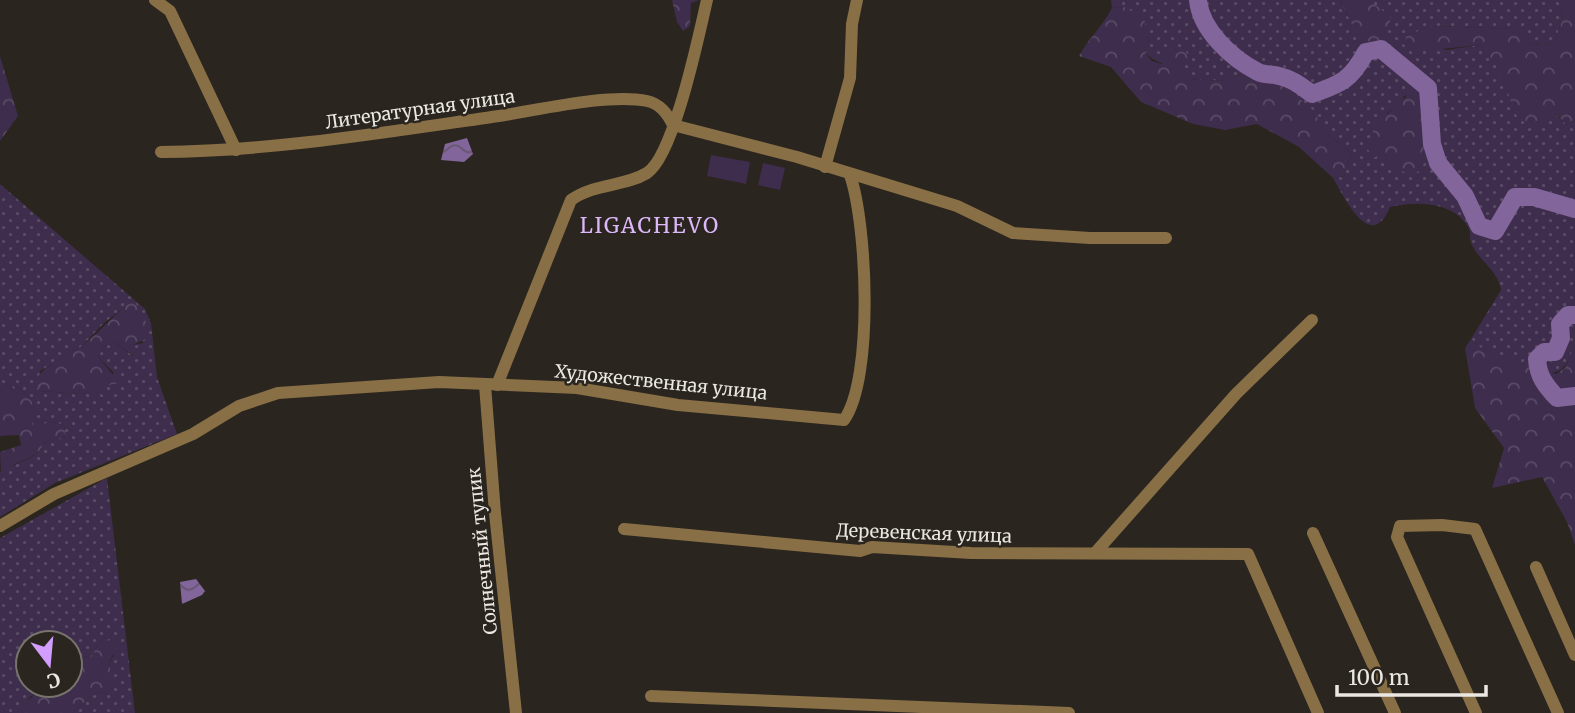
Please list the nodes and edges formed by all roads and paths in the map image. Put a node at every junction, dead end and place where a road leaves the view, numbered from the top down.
1 (155, 0) edge
2 (707, 0) edge
3 (857, 0) edge
4 (673, 125) junction
5 (236, 149) junction
6 (160, 152) dead end
7 (825, 167) junction
8 (850, 175) junction
9 (1166, 238) dead end
10 (1312, 320) dead end
11 (491, 385) junction
12 (0, 526) edge
13 (624, 529) dead end
14 (1313, 533) dead end
15 (1095, 553) junction
16 (1536, 567) dead end
17 (1575, 655) edge
18 (651, 696) dead end
19 (516, 713) edge
20 (1069, 713) edge
21 (1318, 713) edge
22 (1395, 713) edge
23 (1476, 713) edge
24 (1558, 713) edge

1 - 5 street
2 - 4 street
3 - 7 street
4 - 5 street, Литературная улица
4 - 7 street
4 - 11 street
5 - 6 street, Литературная улица
7 - 8 street
8 - 9 street
8 - 11 street, Художественная улица
10 - 15 street
11 - 12 street, Художественная улица
11 - 19 street, Солнечный тупик
13 - 15 street, Деревенская улица
14 - 22 street
15 - 21 street, Деревенская улица
16 - 17 street
18 - 20 street
23 - 24 street

